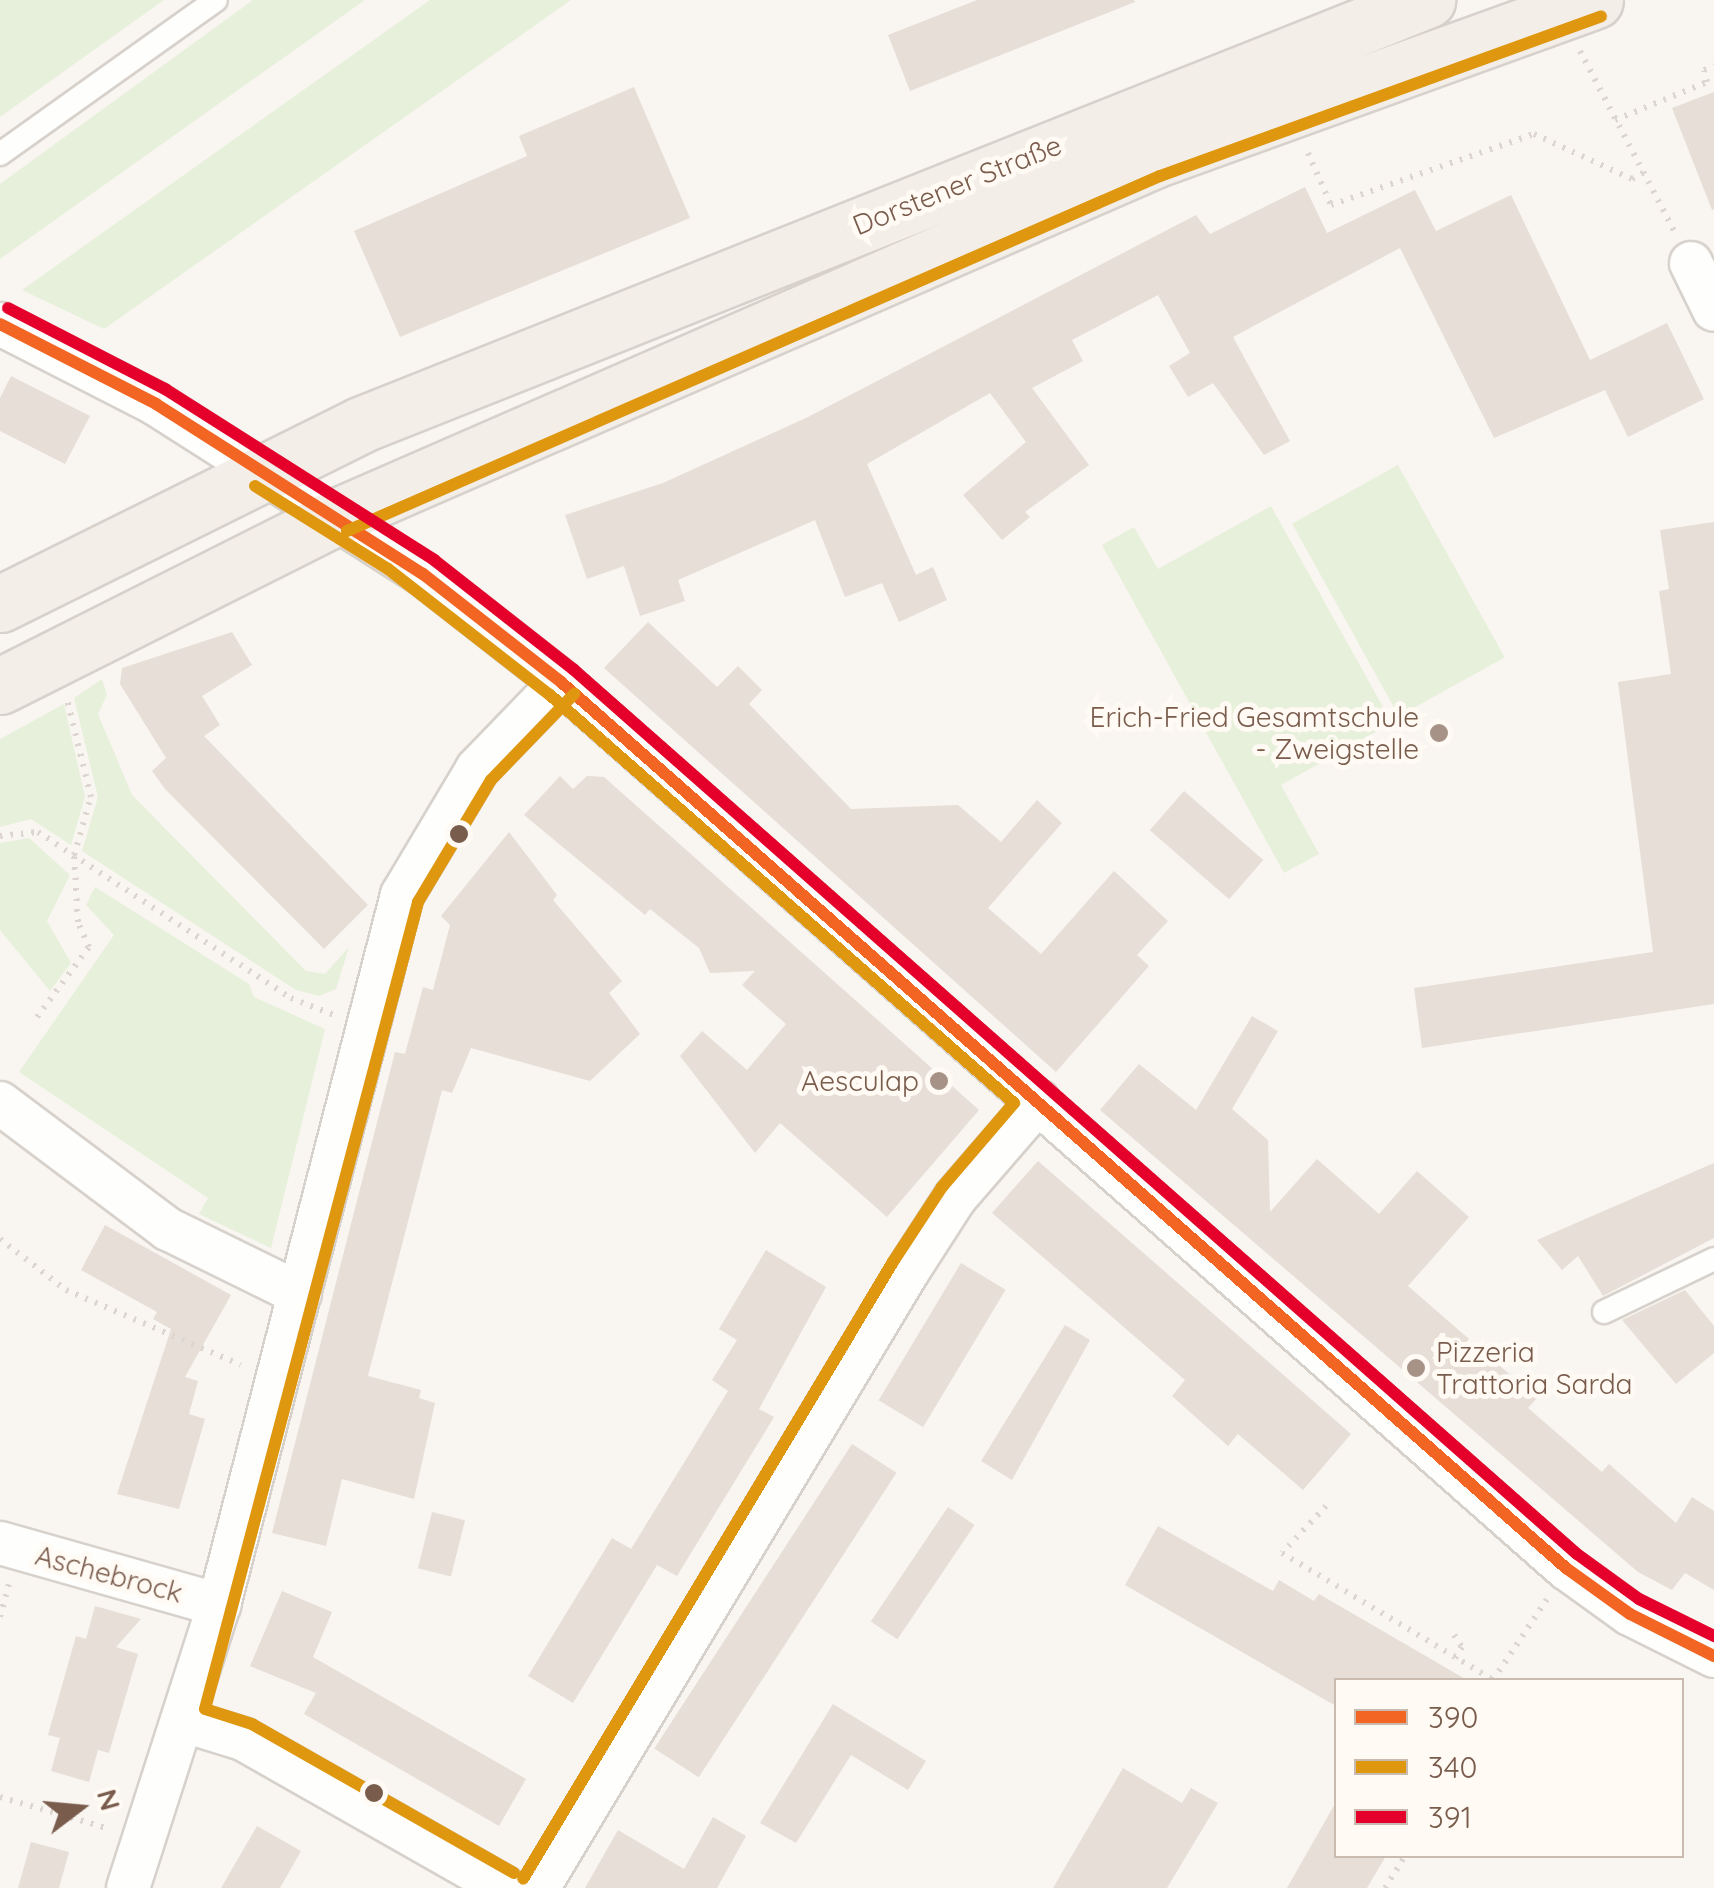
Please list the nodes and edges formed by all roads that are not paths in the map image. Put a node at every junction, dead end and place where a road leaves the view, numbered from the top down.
1 (216, 0) edge
2 (1408, 4) edge
3 (1578, 6) edge
4 (0, 154) edge
5 (1691, 263) road end
6 (1714, 310) edge
7 (0, 324) edge
8 (264, 471) junction
9 (340, 515) junction
10 (0, 604) edge
11 (562, 682) junction
12 (0, 686) edge
13 (1040, 1101) junction
14 (0, 1103) edge
15 (1714, 1259) edge
16 (300, 1294) junction
17 (1604, 1312) dead end
18 (0, 1542) edge
19 (219, 1605) junction
20 (1714, 1656) edge
21 (184, 1721) junction
22 (128, 1888) edge
23 (505, 1888) edge
24 (538, 1888) edge

1 - 4 lane
2 - 8 main road, Dorstener Straße
3 - 9 main road, Dorstener Straße
5 - 6 street
7 - 8 street
8 - 9 street
8 - 10 main road, Dorstener Straße
9 - 11 street
9 - 12 main road, Dorstener Straße
11 - 13 street
11 - 16 street, Aschebrock
13 - 20 street
13 - 24 street
14 - 16 street
15 - 17 lane
16 - 19 street, Aschebrock
18 - 19 street, Aschebrock
19 - 21 street, Aschebrock
21 - 22 street, Aschebrock
21 - 23 street

